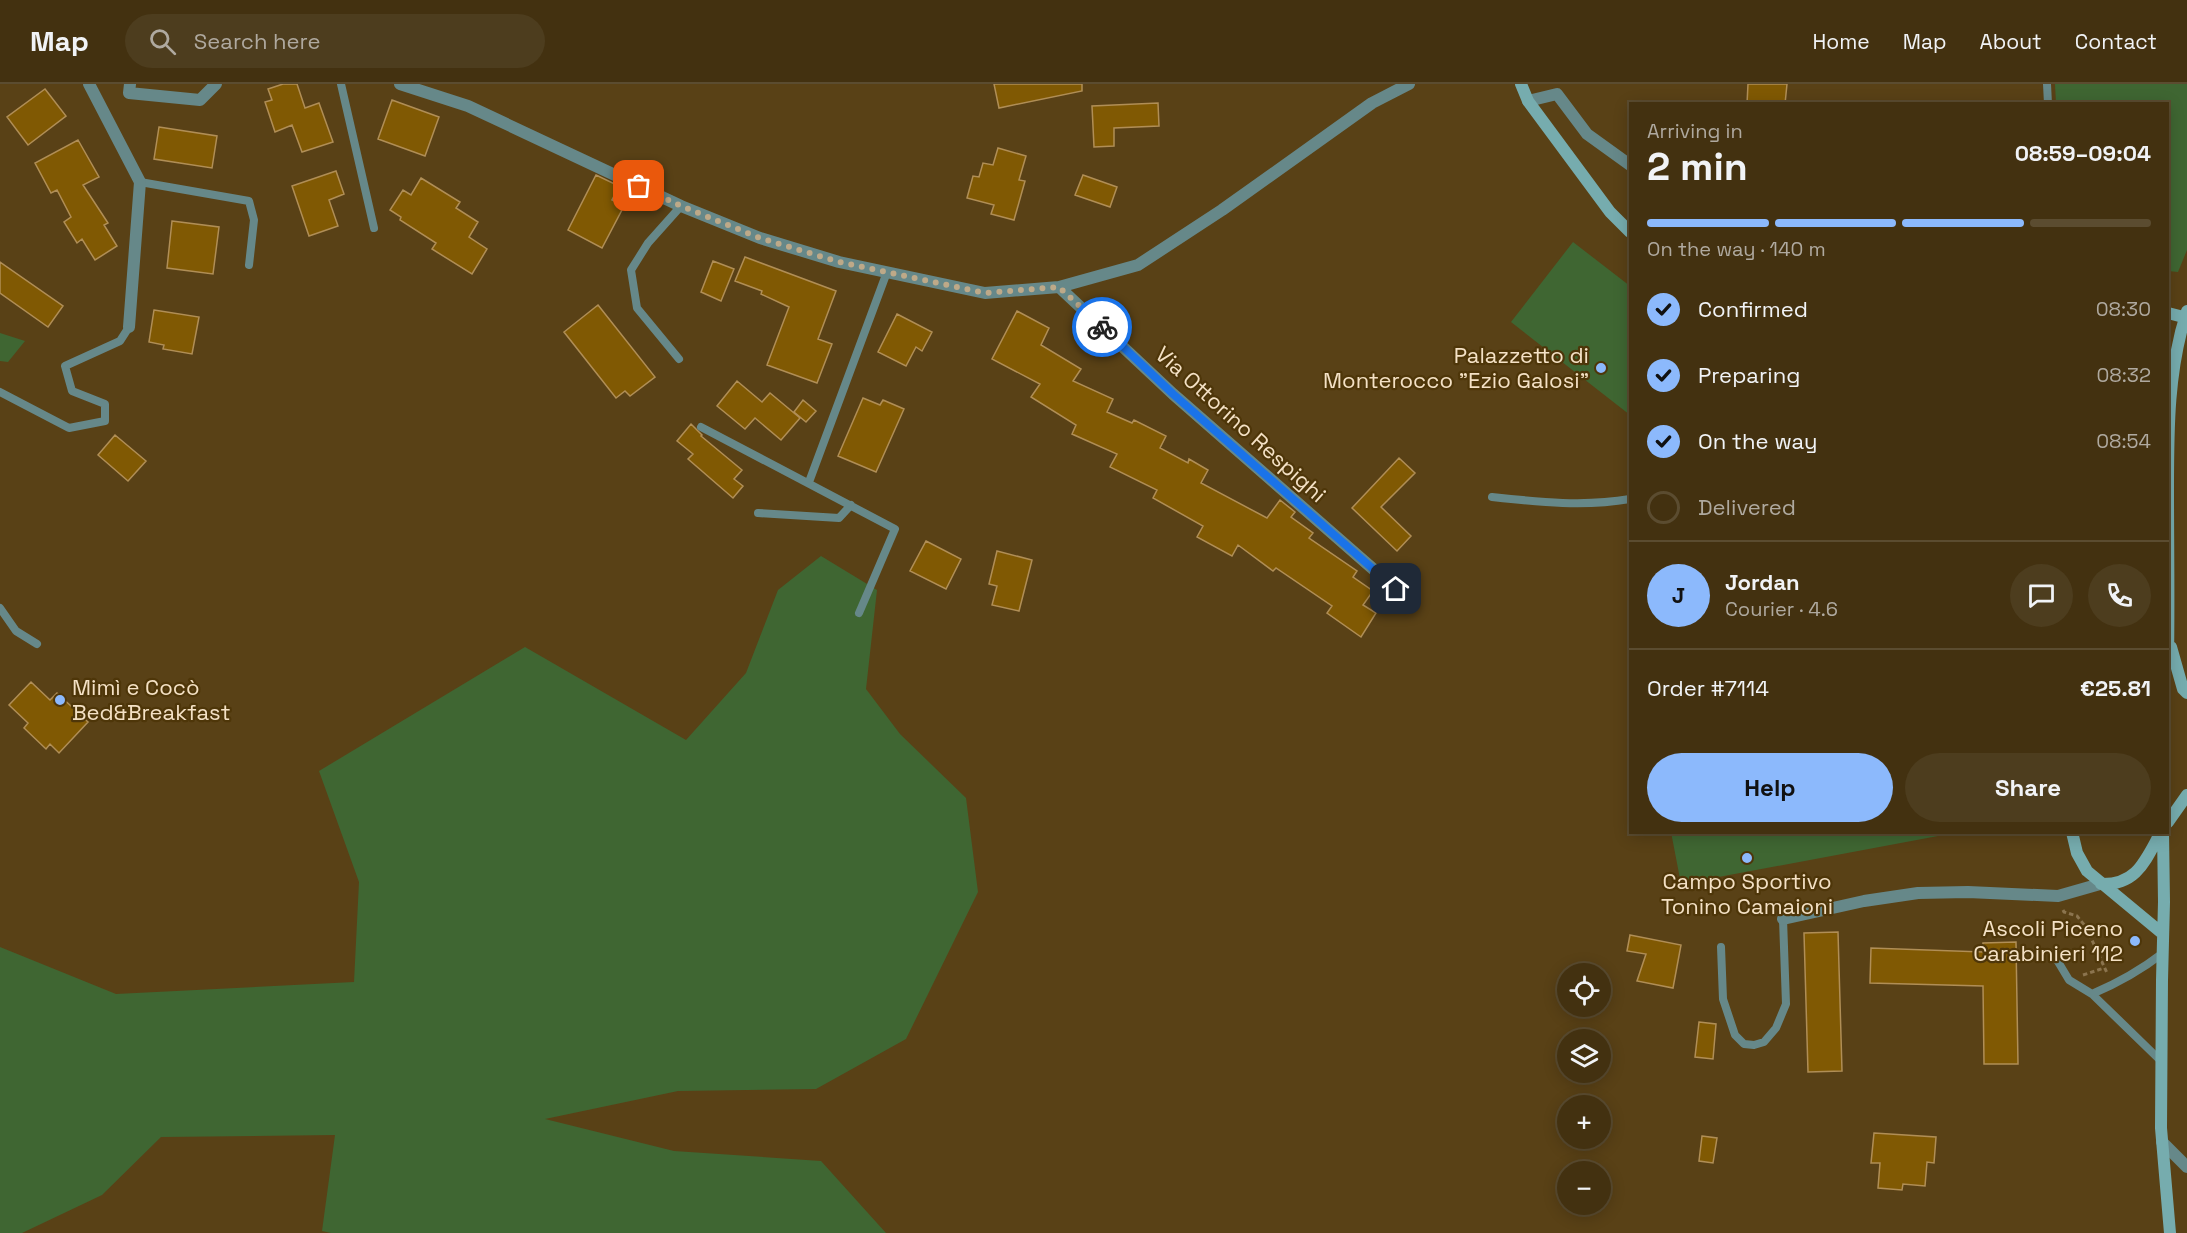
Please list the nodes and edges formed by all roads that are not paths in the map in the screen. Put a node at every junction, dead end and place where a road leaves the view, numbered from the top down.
1 (89, 84) edge
2 (130, 84) edge
3 (216, 84) edge
4 (341, 84) edge
5 (400, 84) edge
6 (1409, 84) edge
7 (1521, 84) edge
8 (2047, 84) edge
9 (1528, 101) junction
10 (2048, 102) edge
11 (1629, 164) edge
12 (140, 182) junction
13 (681, 206) junction
14 (374, 228) dead end
15 (1629, 231) edge
16 (249, 265) dead end
17 (887, 272) junction
18 (1059, 287) junction
19 (2187, 311) edge
20 (2169, 313) edge
21 (2187, 318) edge
22 (129, 327) joint
23 (678, 359) dead end
24 (0, 392) edge
25 (2169, 423) edge
26 (701, 427) dead end
27 (809, 482) junction
28 (1492, 497) dead end
29 (1629, 499) edge
30 (851, 505) junction
31 (758, 513) dead end
32 (1396, 589) dead end
33 (0, 608) edge
34 (859, 614) dead end
35 (2169, 639) edge
36 (37, 644) dead end
37 (2187, 693) edge
38 (2187, 795) edge
39 (2169, 821) edge
40 (2073, 834) edge
41 (2161, 834) edge
42 (2162, 834) edge
43 (2100, 884) junction
44 (1783, 919) joint
45 (2163, 934) junction
46 (1721, 947) dead end
47 (2163, 953) junction
48 (2057, 960) dead end
49 (2092, 994) junction
50 (2162, 1062) junction
51 (2162, 1142) junction
52 (2187, 1167) edge
53 (2170, 1233) edge

1 - 12 street
2 - 3 street
4 - 14 lane
5 - 13 street
6 - 18 street
7 - 9 main road
8 - 10 lane
9 - 11 street
9 - 15 main road
12 - 16 lane
12 - 22 street
13 - 17 street
13 - 23 lane
17 - 18 street
17 - 27 lane
18 - 32 street, Via Ottorino Respighi
19 - 25 main road
20 - 21 main road, bridge
22 - 24 lane
26 - 27 lane
27 - 30 lane
28 - 29 lane
30 - 31 lane
30 - 34 lane
33 - 36 lane
35 - 37 main road
38 - 39 main road
40 - 43 main road
41 - 43 main road
42 - 45 main road
43 - 44 street
43 - 45 main road
44 - 46 lane
45 - 47 main road
47 - 49 lane
47 - 50 main road
48 - 49 lane
49 - 50 lane
50 - 51 main road
51 - 52 street
51 - 53 main road

